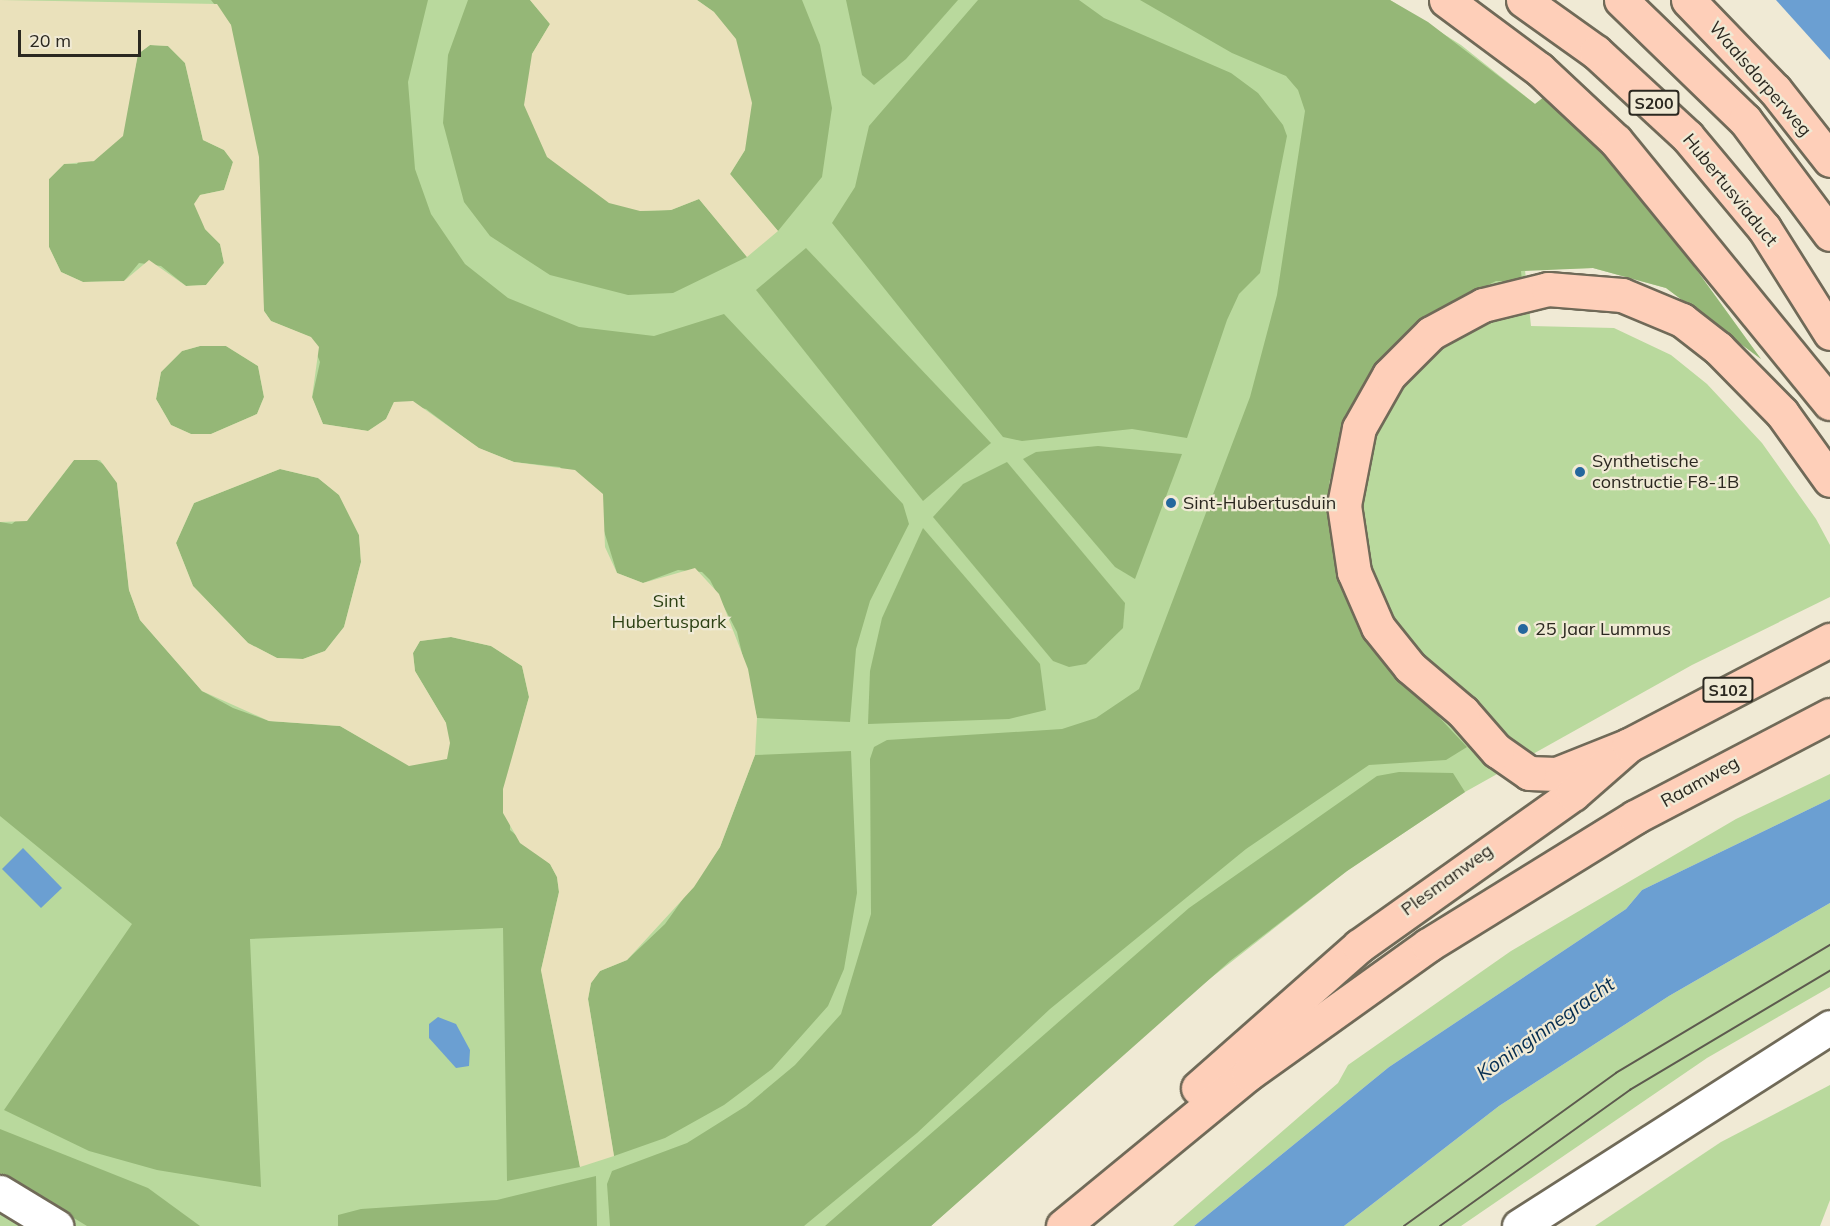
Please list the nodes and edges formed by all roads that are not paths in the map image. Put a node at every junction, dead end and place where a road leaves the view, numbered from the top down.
1 (1446, 0) edge
2 (1523, 0) edge
3 (1621, 0) edge
4 (1688, 0) edge
5 (1830, 160) edge
6 (1830, 234) edge
7 (1830, 333) edge
8 (1830, 403) edge
9 (1830, 480) edge
10 (1830, 640) edge
11 (1830, 715) edge
12 (1629, 745) junction
13 (1572, 854) joint
14 (1830, 1027) edge
15 (1110, 1184) junction
16 (0, 1192) edge
17 (56, 1226) edge
18 (1063, 1226) edge
19 (1519, 1226) edge

1 - 8 main road
2 - 7 main road, Hubertusviaduct / S200
3 - 6 main road, S200
4 - 5 main road, Waalsdorperweg
9 - 12 main road
10 - 12 main road, Plesmanweg / S102
11 - 13 main road, Raamweg
12 - 15 main road, Plesmanweg
13 - 15 main road, Plesmanweg
14 - 19 street
15 - 18 main road, Plesmanweg
16 - 17 street

